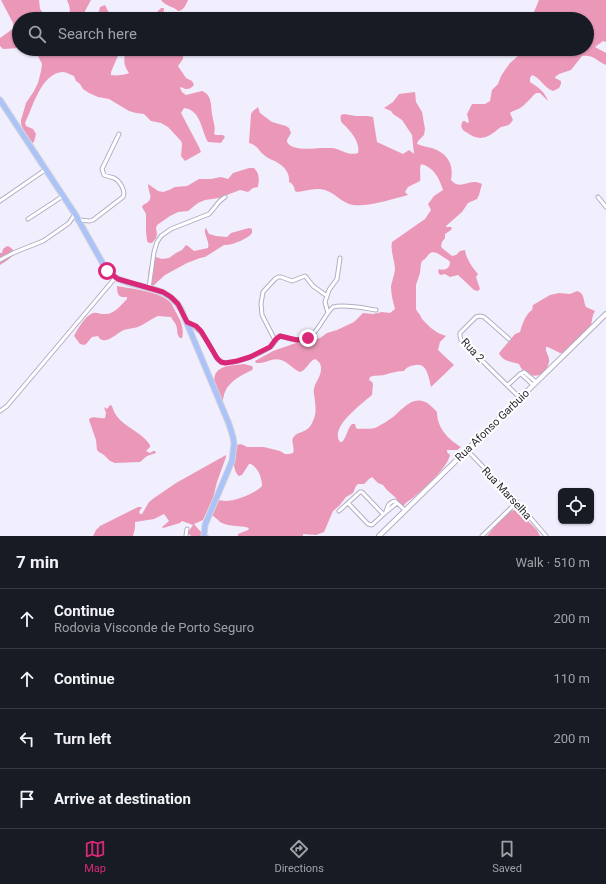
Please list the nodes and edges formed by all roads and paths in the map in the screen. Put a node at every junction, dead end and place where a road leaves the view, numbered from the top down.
1 (0, 100) edge
2 (119, 134) dead end
3 (45, 170) junction
4 (63, 196) junction
5 (225, 197) dead end
6 (598, 198) dead end
7 (0, 201) edge
8 (606, 207) edge
9 (75, 214) junction
10 (28, 219) dead end
11 (78, 220) junction
12 (340, 258) dead end
13 (0, 260) edge
14 (115, 278) junction
15 (148, 288) junction
16 (327, 296) junction
17 (376, 310) dead end
18 (328, 312) junction
19 (606, 314) edge
20 (187, 322) junction
21 (509, 339) dead end
22 (275, 340) junction
23 (534, 384) junction
24 (508, 385) junction
25 (517, 395) dead end
26 (0, 411) edge
27 (466, 450) junction
28 (517, 502) junction
29 (348, 503) junction
30 (405, 510) junction
31 (339, 511) dead end
32 (385, 513) junction
33 (187, 529) dead end
34 (186, 536) edge
35 (204, 536) edge
36 (379, 536) edge
37 (482, 536) edge
38 (546, 536) edge

1 - 3 main road
2 - 11 street
3 - 4 main road
3 - 7 street
4 - 9 main road
4 - 10 street
5 - 15 street
6 - 8 street
9 - 11 main road
9 - 13 street
11 - 14 main road
12 - 16 street
14 - 15 main road
14 - 26 street
15 - 20 main road
16 - 18 street
16 - 22 street
17 - 18 street
18 - 22 street
19 - 23 street, Rua Afonso Garbuio
20 - 22 street
20 - 35 main road
21 - 24 street, Rua 2
23 - 24 street
23 - 27 street, Rua Afonso Garbuio
24 - 25 street, Rua 2
27 - 28 street, Rua Marselha
27 - 30 street, Rua Afonso Garbuio
28 - 37 street
28 - 38 street, Rua Marselha
29 - 31 street
29 - 32 street
29 - 32 street
30 - 32 street
30 - 36 street, Rua Afonso Garbuio
33 - 34 street

